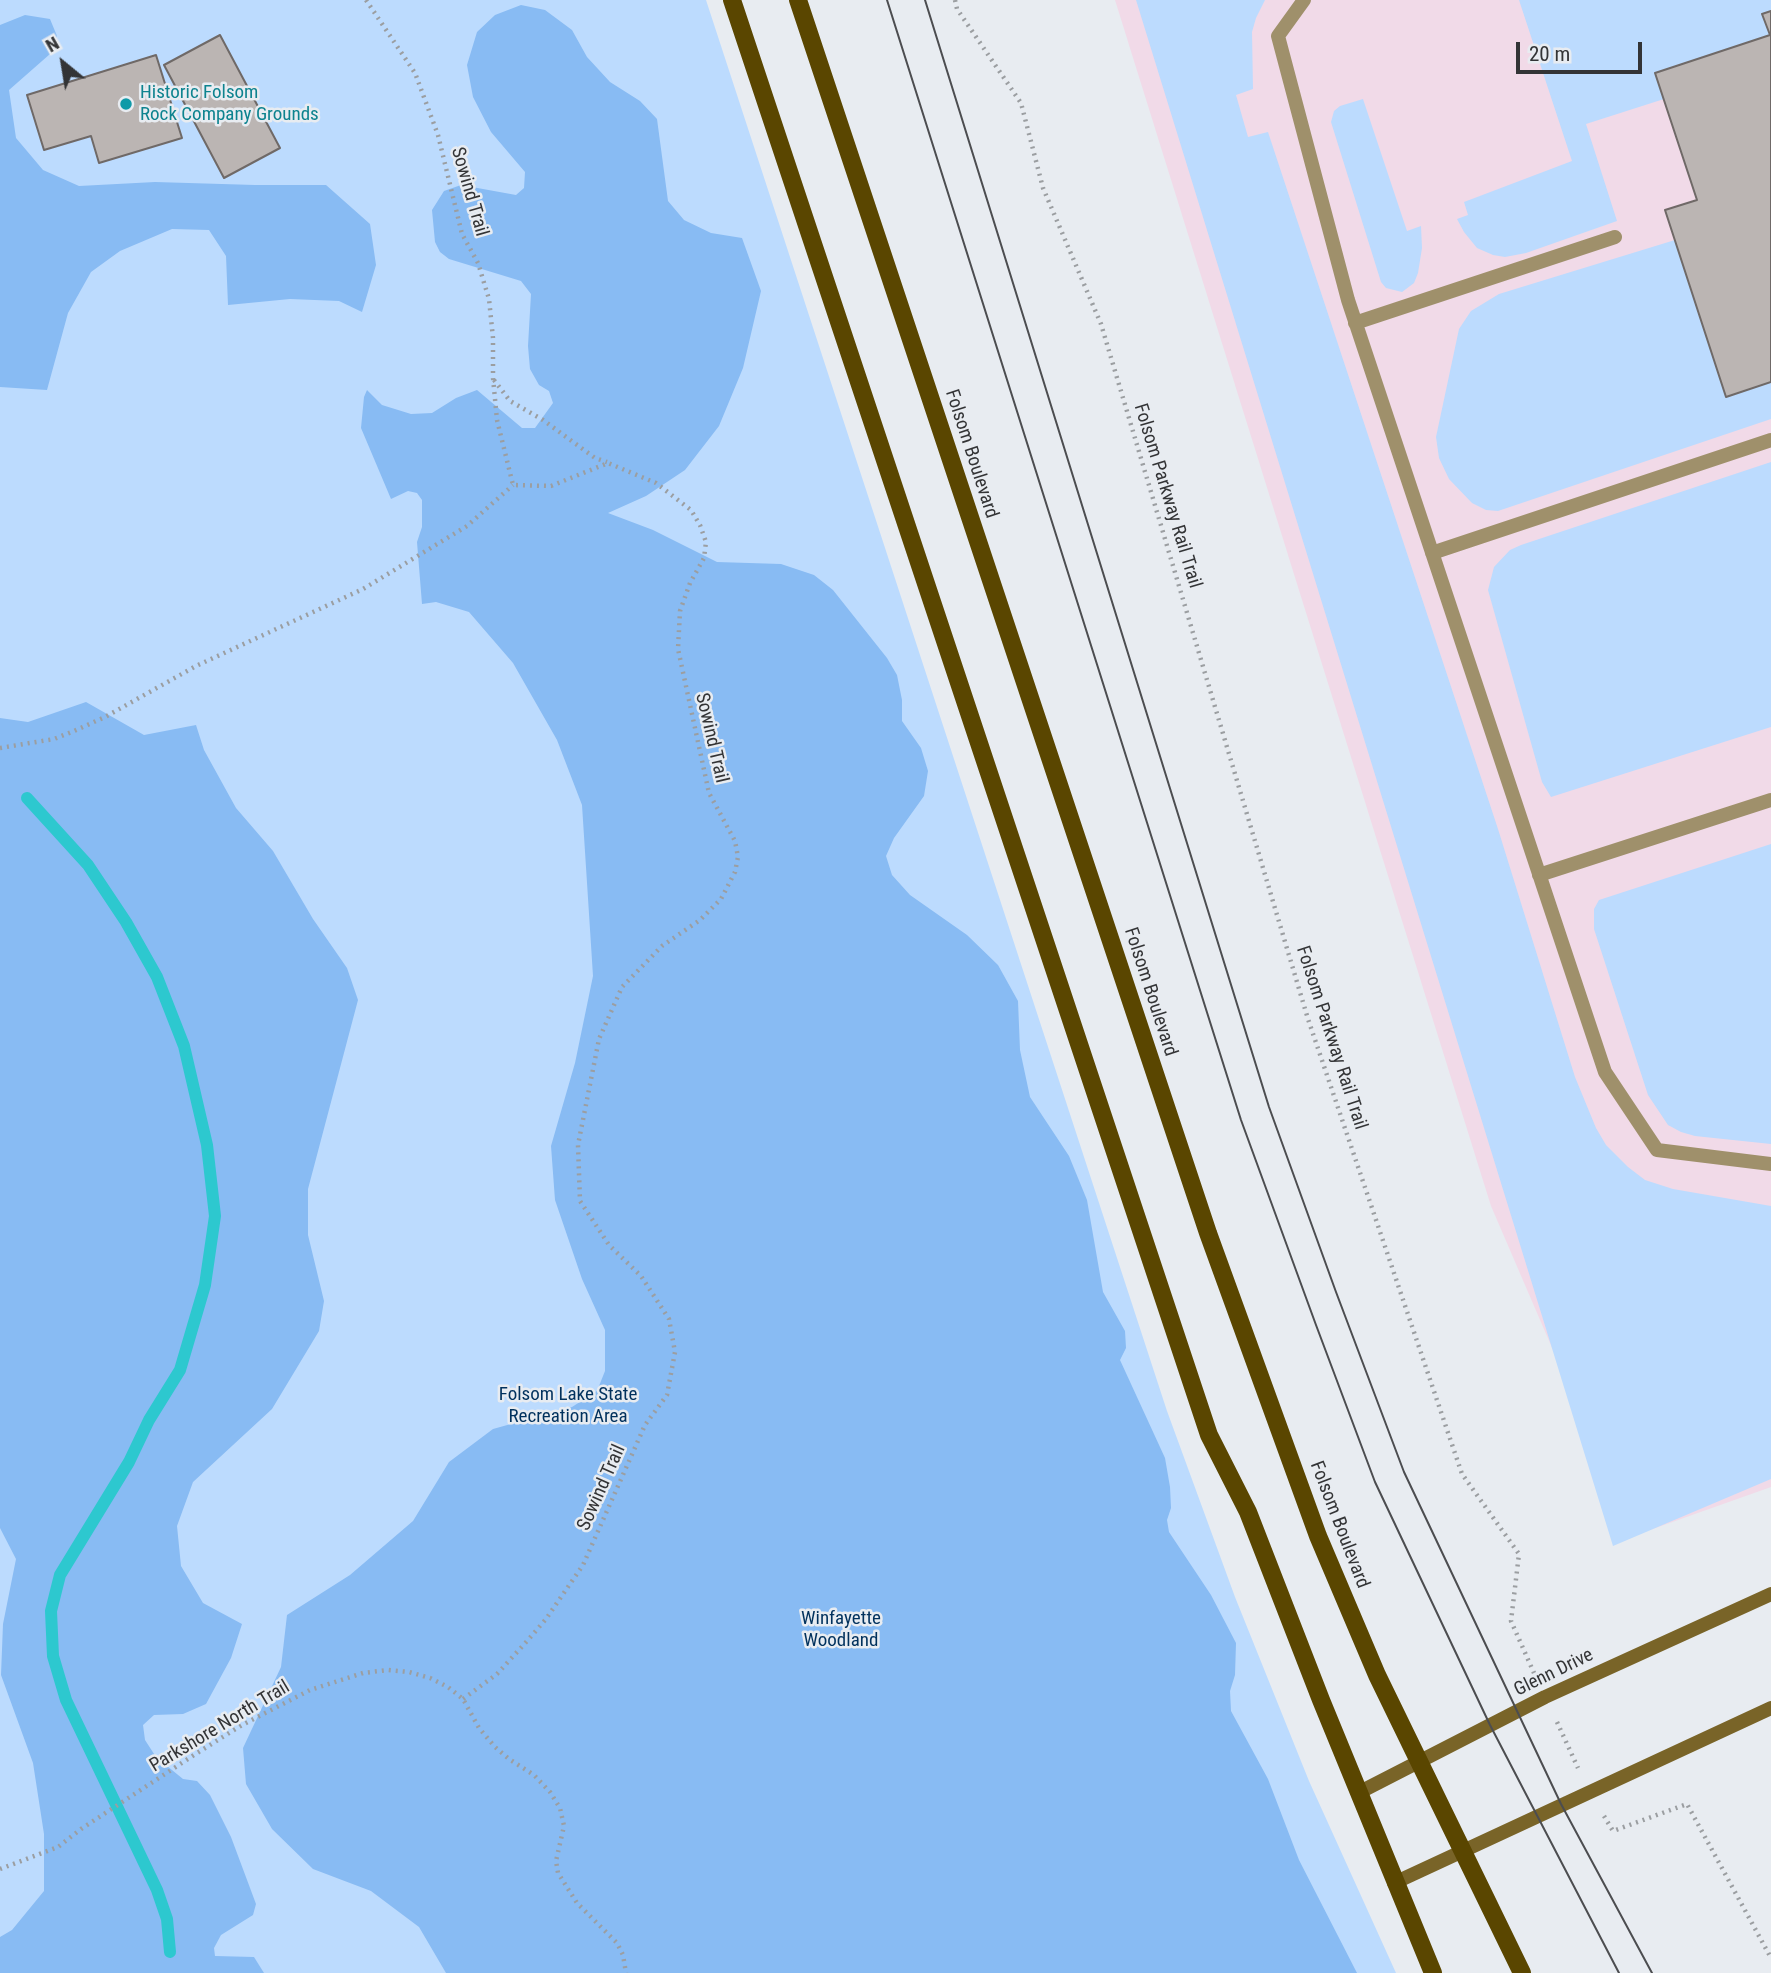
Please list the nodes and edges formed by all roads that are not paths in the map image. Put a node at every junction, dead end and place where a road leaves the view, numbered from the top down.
1 (732, 0) edge
2 (798, 0) edge
3 (1304, 0) edge
4 (1615, 237) dead end
5 (1355, 323) junction
6 (1771, 440) edge
7 (1432, 554) junction
8 (1771, 800) edge
9 (1539, 876) junction
10 (1771, 1164) edge
11 (1771, 1594) edge
12 (1771, 1708) edge
13 (1420, 1763) junction
14 (1358, 1793) junction
15 (1462, 1850) junction
16 (1394, 1882) junction
17 (1433, 1973) edge
18 (1522, 1973) edge

1 - 14 main road
2 - 13 main road, Folsom Boulevard
3 - 5 lane
4 - 5 lane
5 - 7 lane
6 - 7 lane
7 - 9 lane
8 - 9 lane
9 - 10 lane
11 - 13 street, Glenn Drive
12 - 15 street
13 - 14 street, Glenn Drive
13 - 15 main road, Folsom Boulevard
14 - 16 main road
15 - 16 street
15 - 18 main road, Folsom Boulevard
16 - 17 main road

